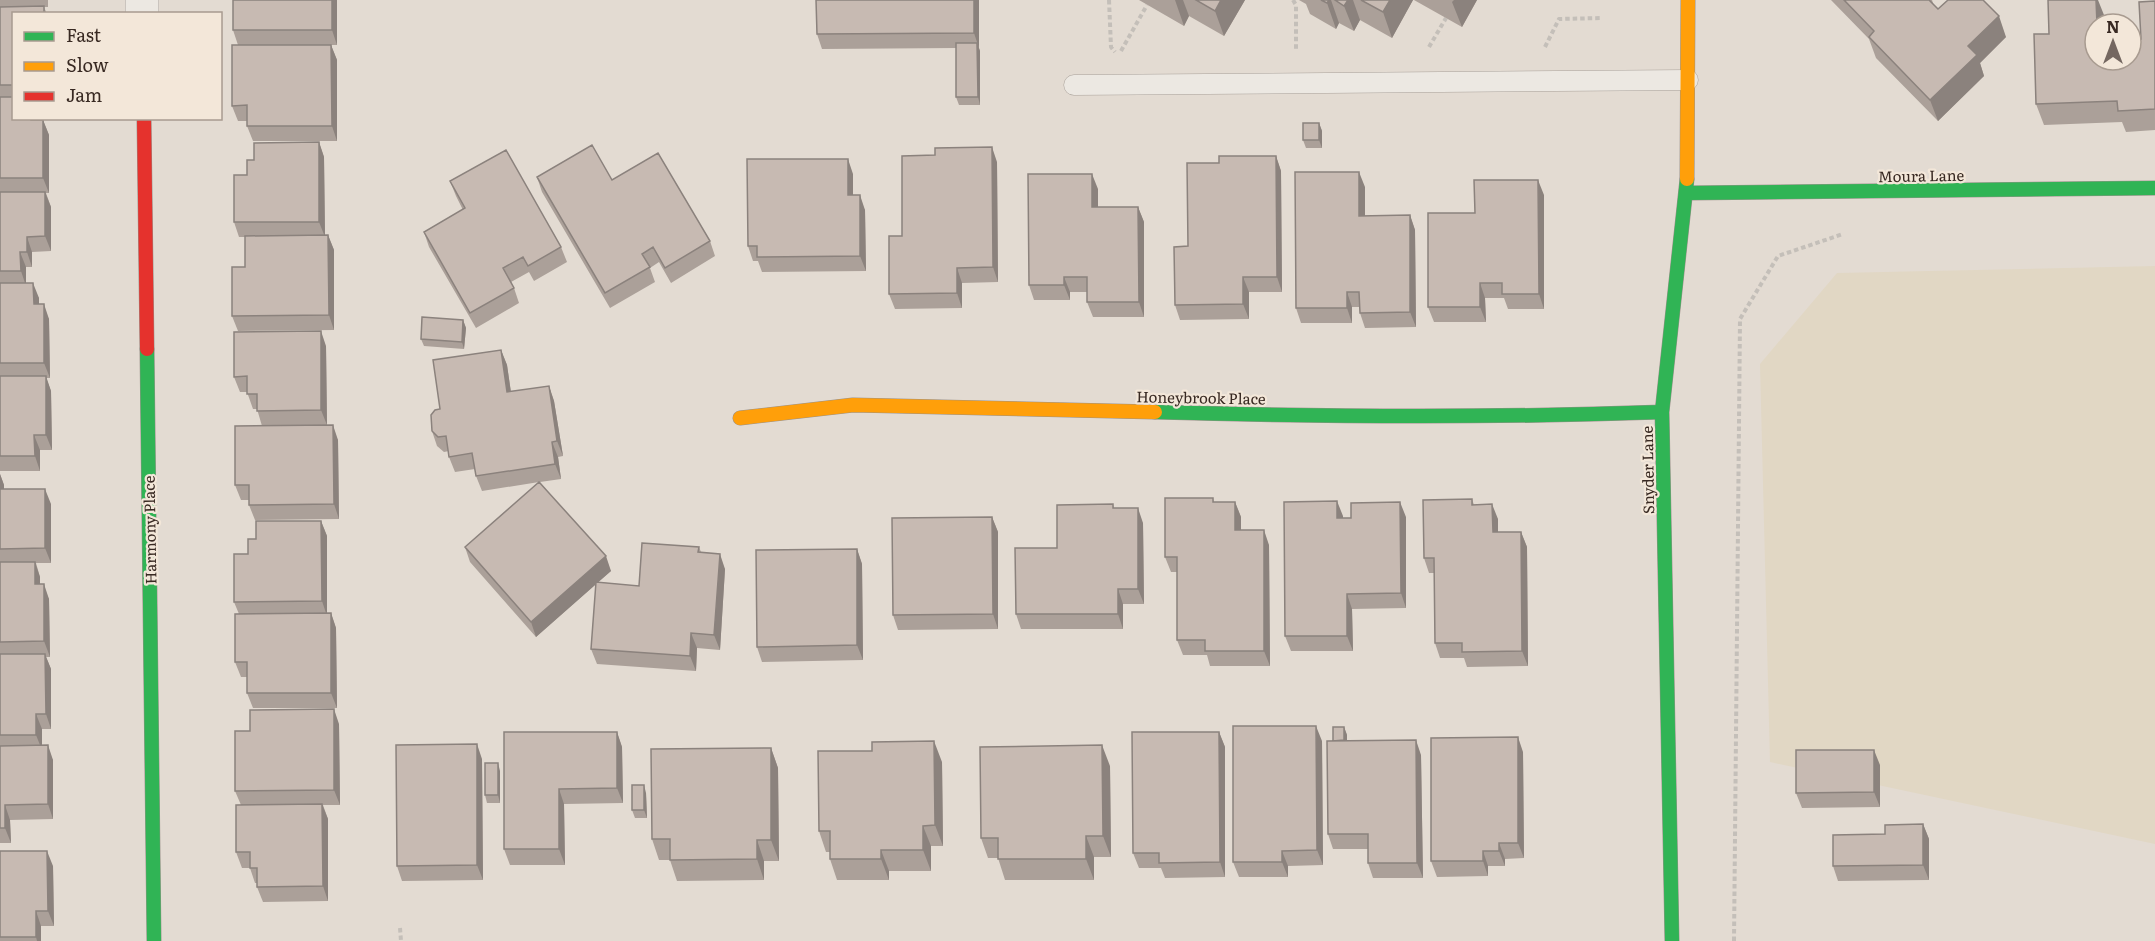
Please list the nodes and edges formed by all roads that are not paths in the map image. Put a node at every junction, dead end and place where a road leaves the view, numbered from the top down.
1 (1688, 0) edge
2 (1688, 80) junction
3 (1074, 85) dead end
4 (144, 120) edge
5 (2155, 189) edge
6 (1687, 193) junction
7 (1662, 412) junction
8 (740, 418) dead end
9 (154, 941) edge
10 (1672, 941) edge

1 - 2 street, Snyder Lane
2 - 3 lane
2 - 6 street, Snyder Lane
4 - 9 street, Harmony Place
5 - 6 street, Moura Lane
6 - 7 street, Snyder Lane
7 - 8 street, Honeybrook Place
7 - 10 street, Snyder Lane

